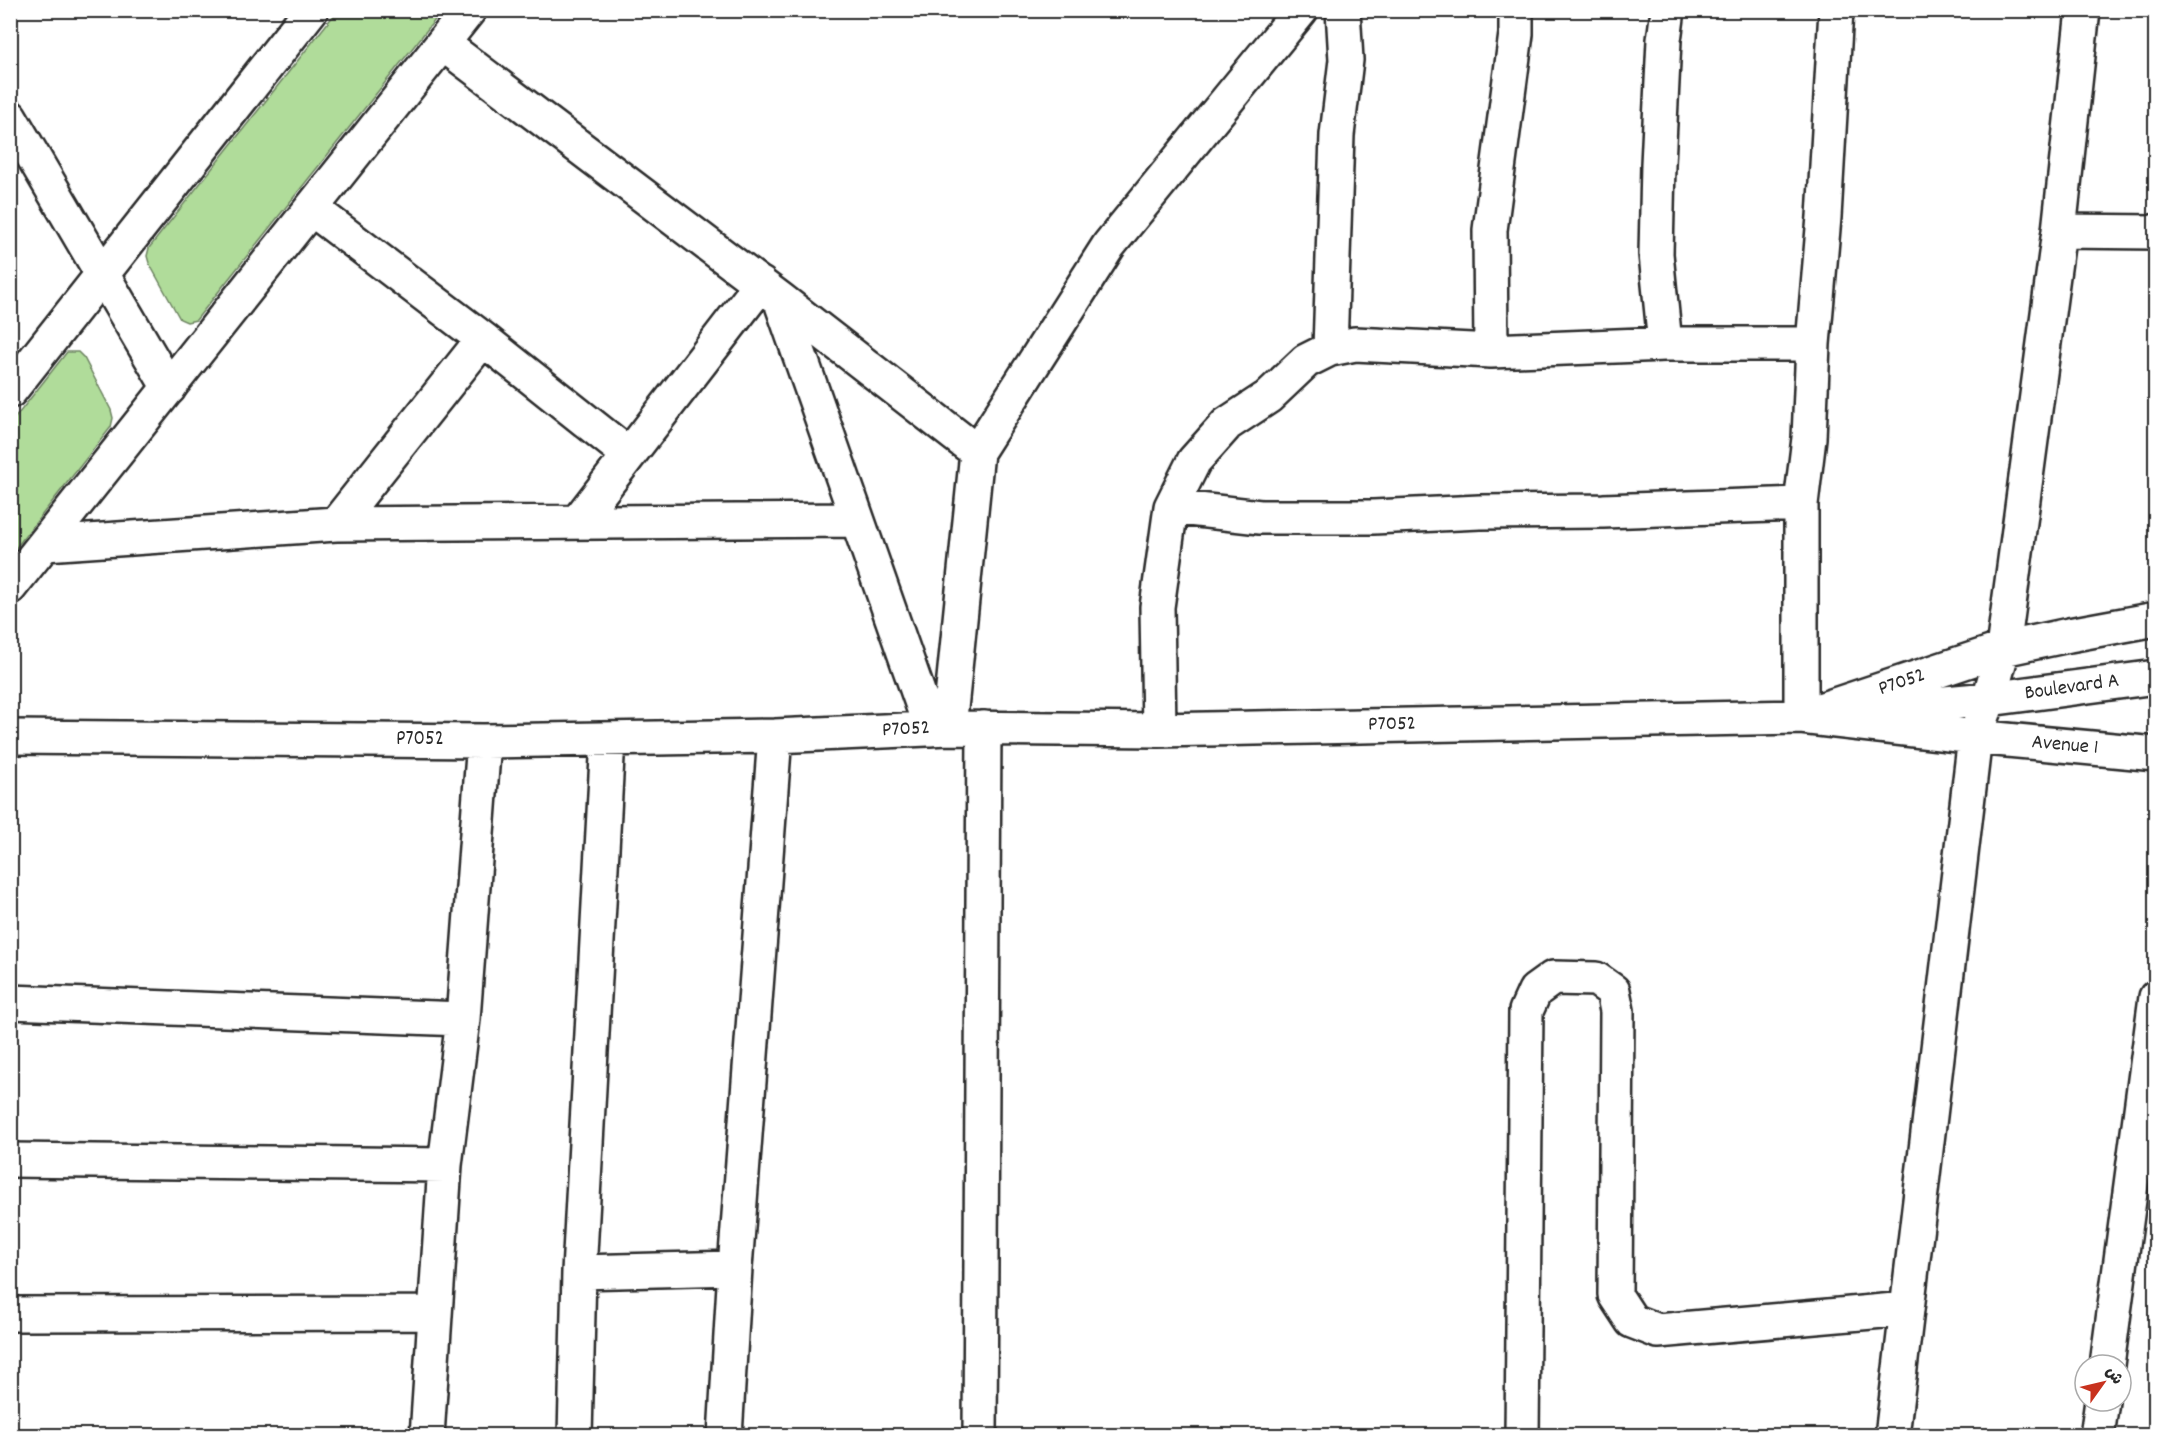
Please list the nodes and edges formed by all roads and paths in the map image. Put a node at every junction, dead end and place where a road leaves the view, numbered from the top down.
1 (311, 10) edge
2 (469, 10) edge
3 (1301, 10) edge
4 (1343, 10) edge
5 (1516, 10) edge
6 (1668, 10) edge
7 (1836, 10) edge
8 (2083, 10) edge
9 (443, 44) junction
10 (11, 120) edge
11 (312, 209) junction
12 (2059, 231) junction
13 (2156, 232) edge
14 (103, 275) junction
15 (771, 291) junction
16 (483, 339) junction
17 (1665, 344) junction
18 (1813, 344) junction
19 (1330, 349) junction
20 (1491, 351) junction
21 (169, 388) junction
22 (10, 391) edge
23 (977, 452) junction
24 (629, 455) junction
25 (1801, 504) junction
26 (1171, 507) junction
27 (857, 520) junction
28 (578, 521) junction
29 (336, 524) junction
30 (45, 544) junction
31 (10, 588) edge
32 (2156, 619) edge
33 (2002, 649) junction
34 (2156, 677) edge
35 (1989, 699) junction
36 (1801, 717) junction
37 (984, 728) junction
38 (940, 729) junction
39 (1159, 730) junction
40 (775, 736) junction
41 (10, 737) edge
42 (1975, 737) junction
43 (608, 739) junction
44 (484, 741) junction
45 (2156, 754) edge
46 (2156, 997) edge
47 (10, 1002) edge
48 (463, 1019) junction
49 (10, 1160) edge
50 (445, 1166) junction
51 (735, 1268) junction
52 (579, 1272) junction
53 (1906, 1309) junction
54 (435, 1313) junction
55 (10, 1314) edge
56 (2109, 1353) edge
57 (2100, 1413) edge
58 (427, 1436) edge
59 (575, 1436) edge
60 (725, 1436) edge
61 (980, 1436) edge
62 (1522, 1436) edge
63 (1892, 1436) edge
64 (2097, 1436) edge

1 - 14 street
2 - 9 street
3 - 23 street
4 - 19 street
5 - 20 street
6 - 17 street
7 - 18 street
8 - 12 street
9 - 11 street
9 - 15 street
10 - 14 street
11 - 16 street
11 - 21 street
12 - 13 street
12 - 33 street
14 - 21 street
14 - 22 street
15 - 23 street
15 - 24 street
15 - 27 street
16 - 24 street
16 - 29 street
17 - 18 street
17 - 20 street
18 - 25 street
19 - 20 street
19 - 26 street
21 - 30 street
23 - 38 street
24 - 28 street
25 - 26 street
25 - 36 street
26 - 39 street
27 - 28 street
27 - 38 street
28 - 29 street
29 - 30 street
30 - 31 street
32 - 33 street
33 - 35 street
33 - 36 street, P7052
34 - 35 street, Boulevard A
35 - 36 street, P7052
35 - 42 street
36 - 39 street, P7052
36 - 42 street, P7052
37 - 38 street, P7052
37 - 39 street, P7052
37 - 61 street
38 - 40 street, P7052
40 - 43 street, P7052
40 - 51 street
41 - 44 street, P7052
42 - 45 street, Avenue 1
42 - 53 street
43 - 44 street, P7052
43 - 52 street
44 - 48 street
46 - 56 street
47 - 48 street
48 - 50 street
49 - 50 street
50 - 54 street
51 - 52 street
51 - 60 street
52 - 59 street
53 - 62 street
53 - 63 street
54 - 55 street
54 - 58 street
57 - 64 street

